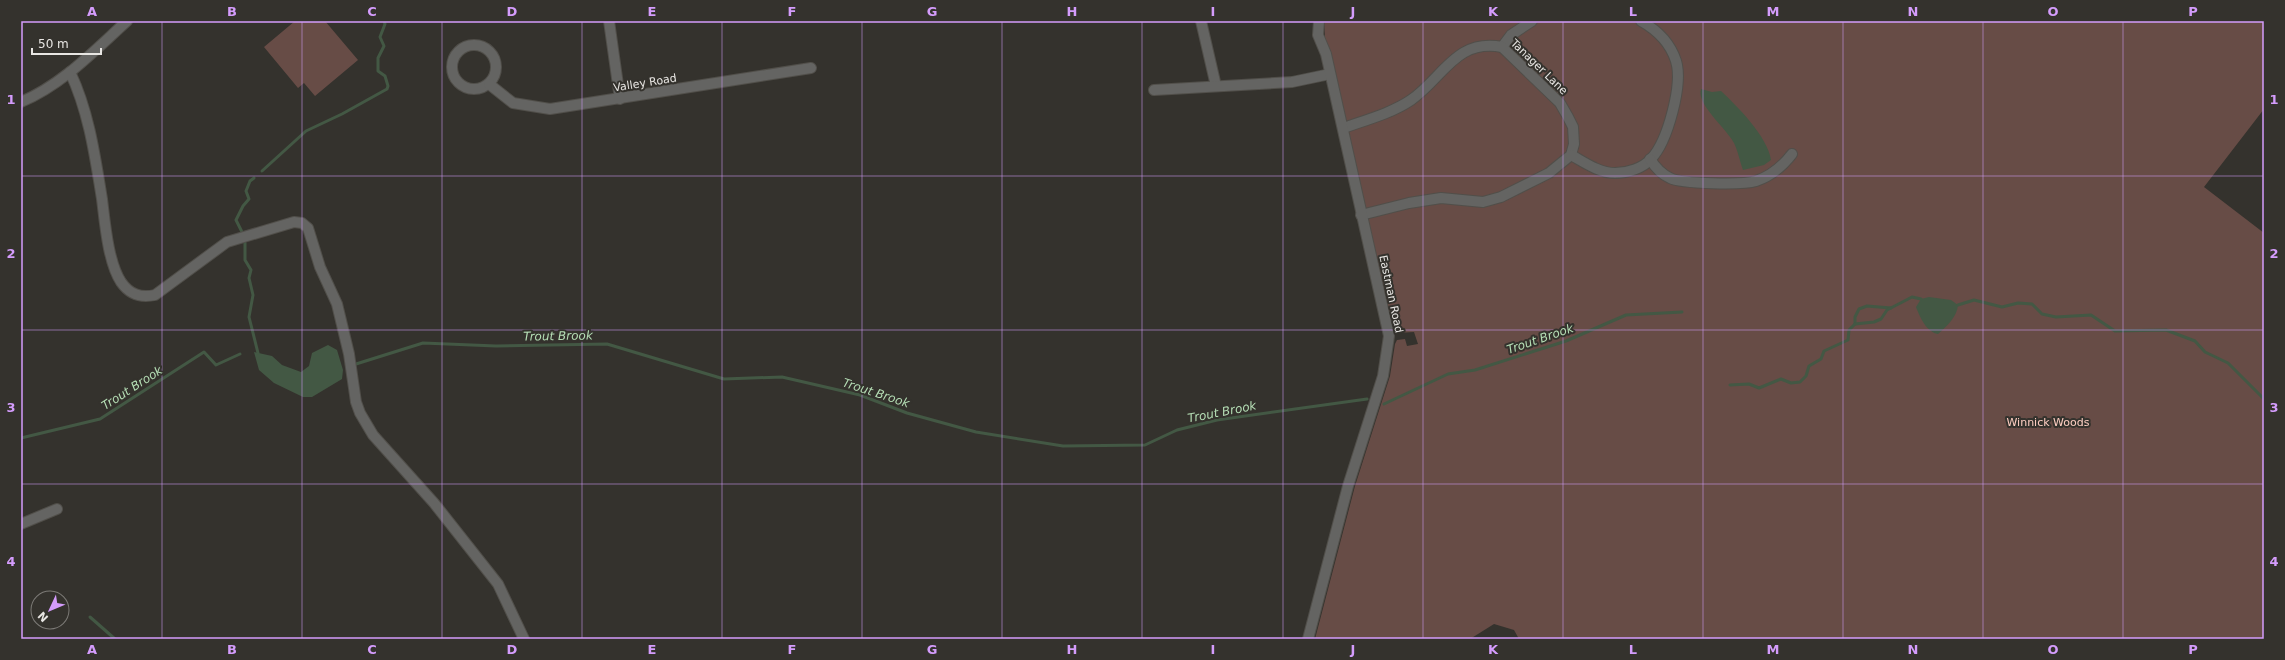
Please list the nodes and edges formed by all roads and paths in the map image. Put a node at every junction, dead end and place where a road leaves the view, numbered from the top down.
1 (127, 21) edge
2 (609, 21) edge
3 (1200, 21) edge
4 (1319, 21) edge
5 (1532, 21) edge
6 (1641, 21) edge
7 (1502, 47) junction
8 (811, 68) dead end
9 (70, 72) junction
10 (1330, 74) junction
11 (489, 84) junction
12 (1216, 86) junction
13 (1154, 90) dead end
14 (620, 99) junction
15 (21, 102) edge
16 (1343, 128) junction
17 (1792, 154) dead end
18 (1571, 155) junction
19 (1650, 160) junction
20 (1361, 215) junction
21 (57, 510) dead end
22 (21, 524) edge
23 (524, 639) edge
24 (1308, 639) edge

1 - 9 street
2 - 14 street
3 - 12 street
4 - 10 street, Eastman Road
5 - 7 street
6 - 19 street
7 - 16 street, Tanager Lane
7 - 18 street, Tanager Lane
8 - 14 street, Valley Road
9 - 15 street
9 - 23 street
10 - 12 street
10 - 16 street, Eastman Road
11 - 11 street
11 - 14 street, Valley Road
12 - 13 street
16 - 20 street, Eastman Road
17 - 19 street
18 - 19 street
18 - 20 street
20 - 24 street, Eastman Road
21 - 22 street

